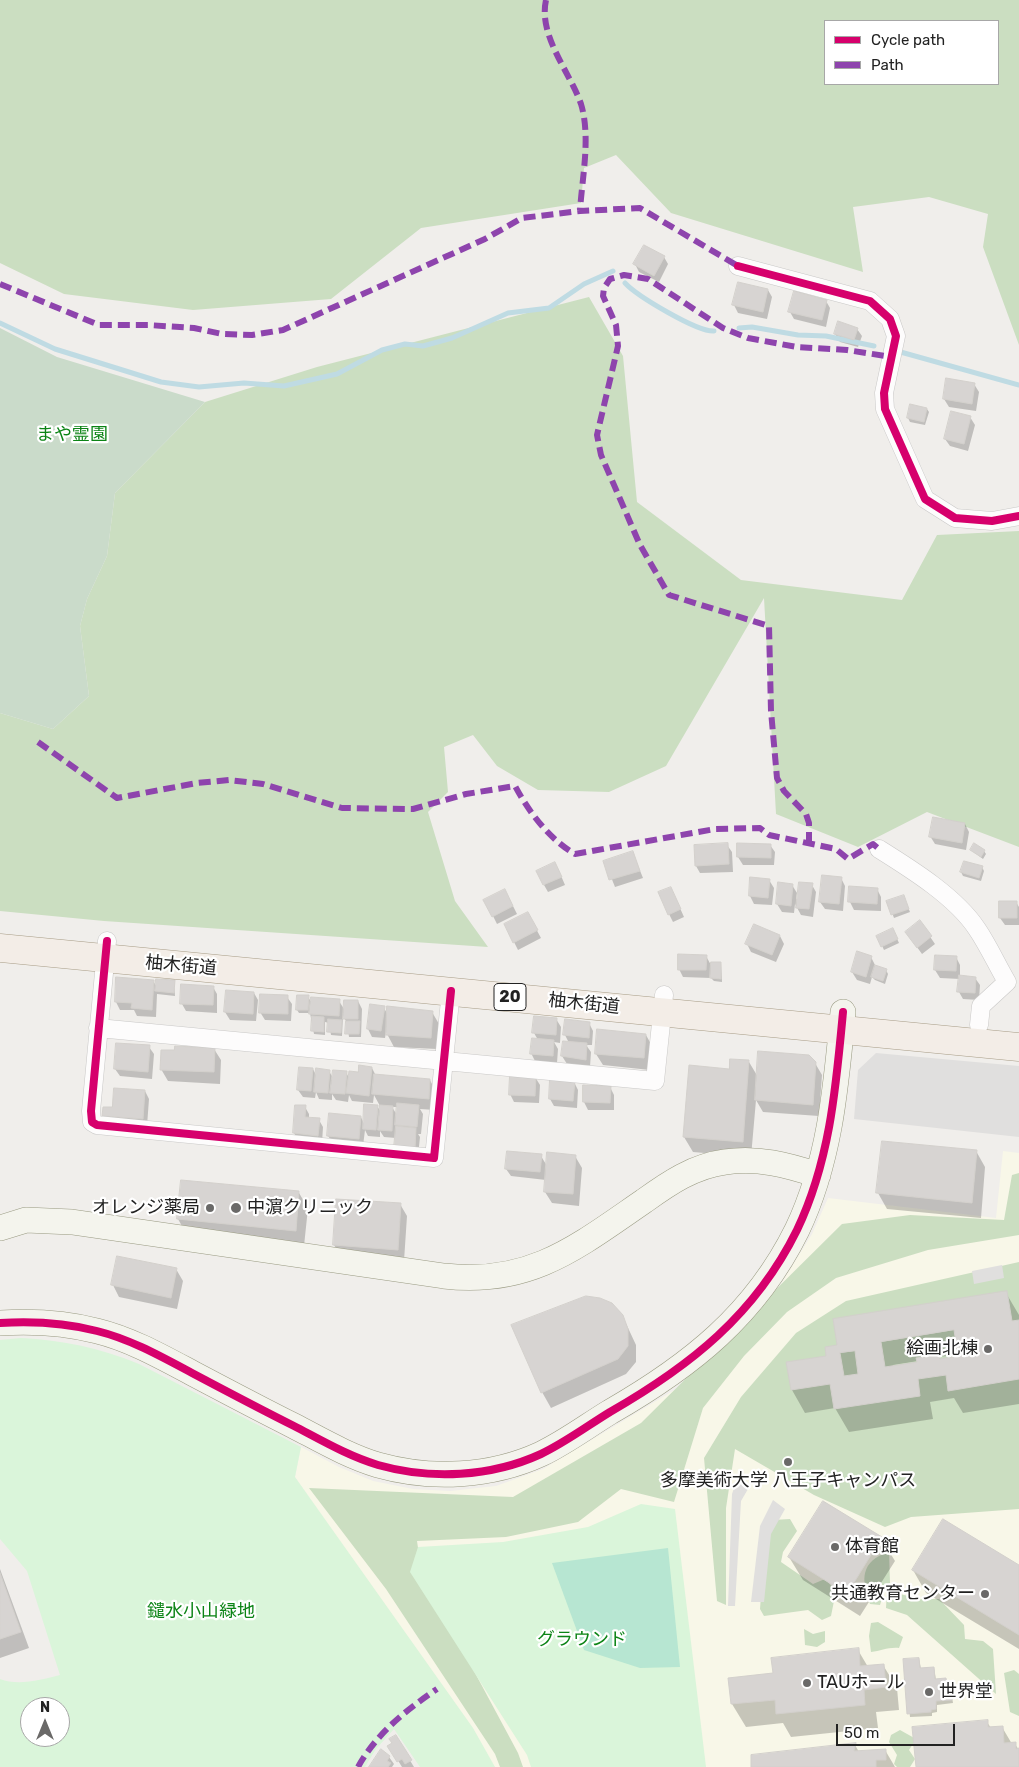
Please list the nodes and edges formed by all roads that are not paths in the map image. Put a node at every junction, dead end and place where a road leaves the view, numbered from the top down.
1 (738, 266) dead end
2 (1019, 516) edge
3 (879, 849) dead end
4 (0, 931) edge
5 (0, 948) edge
6 (106, 950) junction
7 (451, 991) junction
8 (663, 1003) junction
9 (842, 1021) junction
10 (979, 1025) junction
11 (98, 1028) junction
12 (1019, 1029) edge
13 (1019, 1047) edge
14 (444, 1060) junction
15 (818, 1175) junction
16 (0, 1228) edge
17 (0, 1323) edge

1 - 2 street
3 - 10 street
4 - 6 main road, 柚木街道 / 20
5 - 6 main road, 柚木街道 / 20
6 - 7 main road, 柚木街道 / 20
6 - 8 main road, 柚木街道 / 20
6 - 11 street
7 - 8 main road, 柚木街道 / 20
7 - 14 street
8 - 9 main road, 柚木街道 / 20
8 - 14 street
9 - 10 main road, 柚木街道 / 20
9 - 13 main road, 柚木街道 / 20
9 - 15 street
10 - 12 main road, 柚木街道 / 20
11 - 14 street
11 - 14 street
15 - 16 street
15 - 17 street

